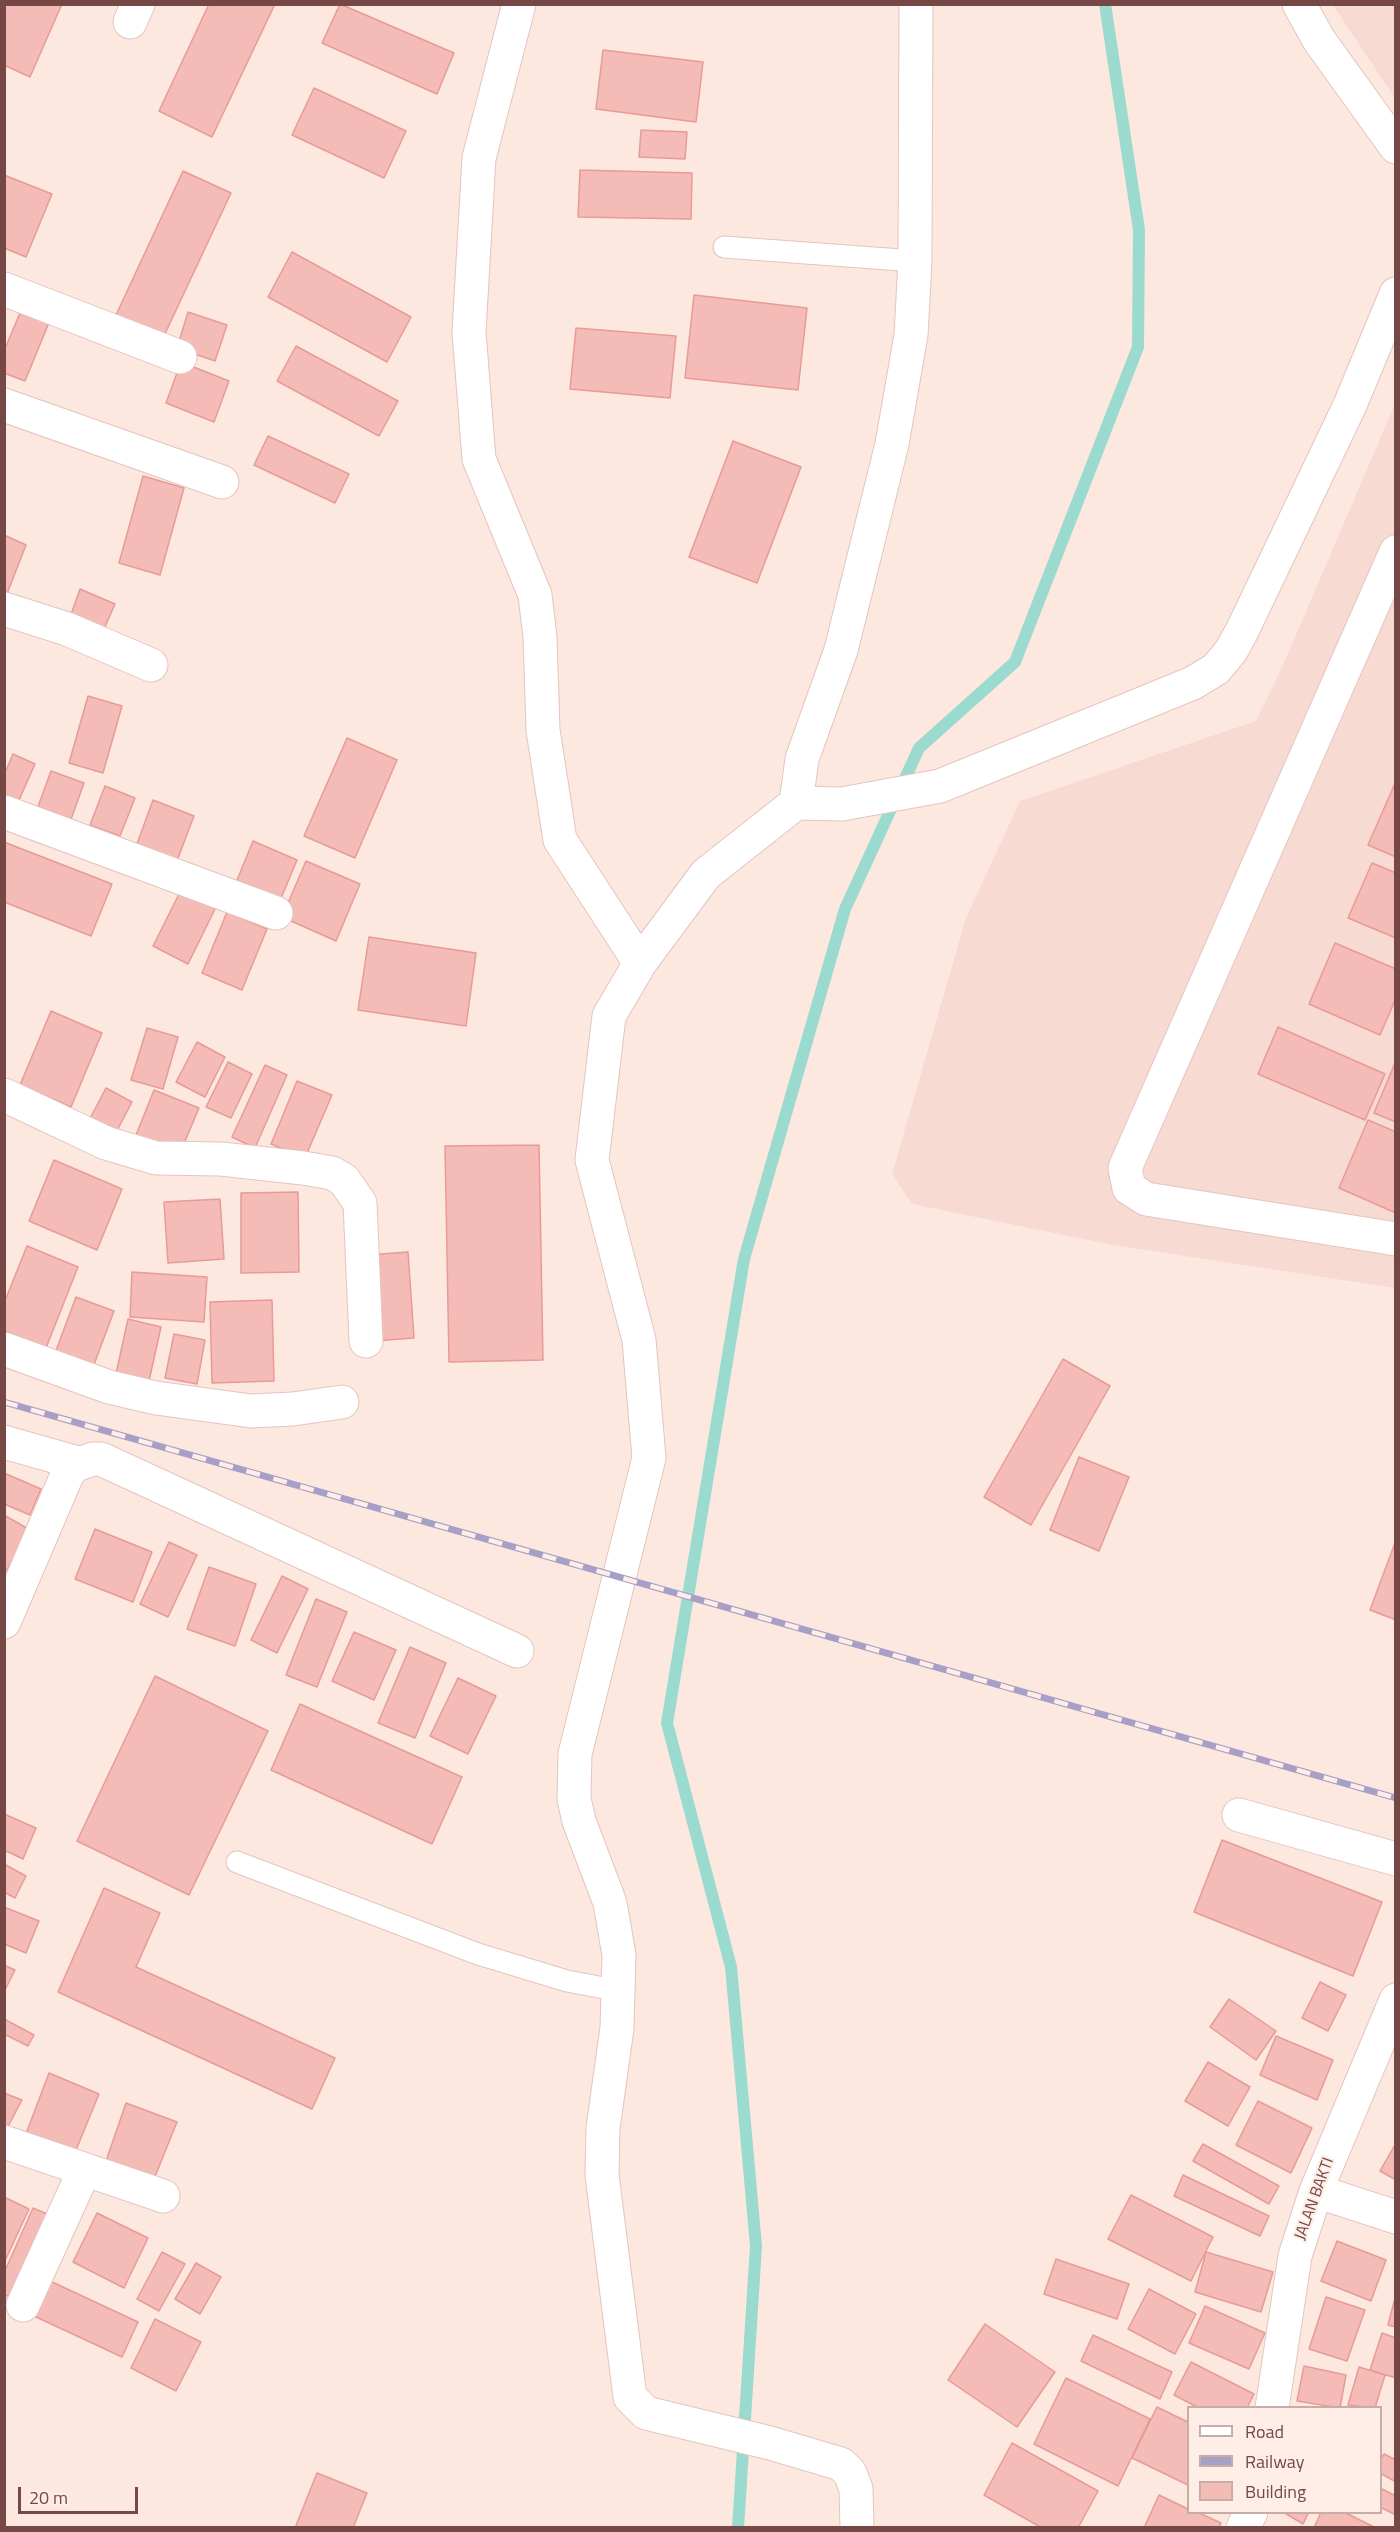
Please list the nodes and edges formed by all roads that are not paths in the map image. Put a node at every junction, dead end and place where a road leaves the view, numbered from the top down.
1 (519, 4) edge
2 (916, 4) edge
3 (1299, 4) edge
4 (1395, 147) edge
5 (724, 247) dead end
6 (915, 261) junction
7 (4, 289) edge
8 (1395, 294) edge
9 (180, 357) dead end
10 (4, 405) edge
11 (222, 482) dead end
12 (1395, 552) edge
13 (4, 609) edge
14 (151, 665) dead end
15 (796, 803) junction
16 (4, 812) edge
17 (276, 913) dead end
18 (640, 963) junction
19 (4, 1095) edge
20 (1395, 1239) edge
21 (366, 1341) dead end
22 (4, 1349) edge
23 (342, 1402) dead end
24 (4, 1442) edge
25 (78, 1463) junction
26 (4, 1622) edge
27 (517, 1651) dead end
28 (1239, 1815) dead end
29 (1395, 1858) edge
30 (237, 1862) dead end
31 (620, 1991) junction
32 (1395, 2000) edge
33 (4, 2142) edge
34 (84, 2171) junction
35 (1316, 2191) junction
36 (163, 2196) dead end
37 (1395, 2217) edge
38 (23, 2305) dead end
39 (1272, 2406) edge
40 (1250, 2514) edge
41 (857, 2528) edge
42 (1243, 2528) edge

1 - 18 street
2 - 6 street
3 - 4 street
5 - 6 lane
6 - 15 street
7 - 9 street
8 - 15 street
10 - 11 street
12 - 20 street
13 - 14 street
15 - 18 street
16 - 17 street
18 - 31 street
19 - 21 street
22 - 23 street
24 - 25 street
25 - 26 street
25 - 27 street
28 - 29 street
30 - 31 lane
31 - 41 street
32 - 35 street, JALAN BAKTI
33 - 34 street
34 - 36 street
34 - 38 street
35 - 37 street
35 - 39 street, JALAN BAKTI
40 - 42 street

